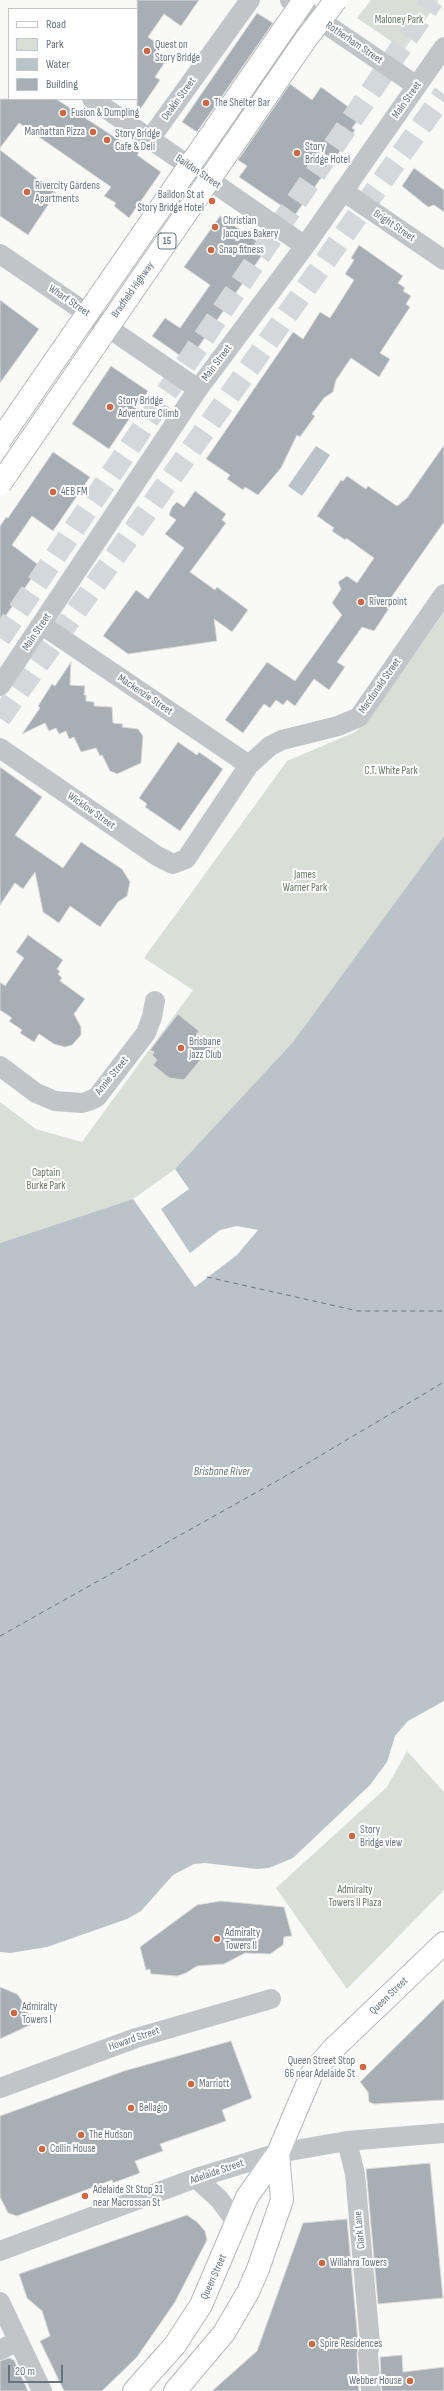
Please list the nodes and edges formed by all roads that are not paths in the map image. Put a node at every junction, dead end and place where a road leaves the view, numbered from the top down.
1 (250, 0) edge
2 (290, 0) edge
3 (304, 0) edge
4 (336, 0) edge
5 (444, 47) edge
6 (417, 86) junction
7 (93, 100) edge
8 (150, 139) junction
9 (343, 192) junction
10 (305, 246) junction
11 (0, 254) edge
12 (444, 260) edge
13 (198, 389) junction
14 (0, 440) edge
15 (0, 484) edge
16 (444, 594) edge
17 (42, 625) junction
18 (0, 686) edge
19 (0, 748) edge
20 (249, 765) junction
21 (155, 1001) dead end
22 (0, 1066) edge
23 (444, 1943) edge
24 (271, 1999) dead end
25 (0, 2088) edge
26 (444, 2133) edge
27 (347, 2141) junction
28 (278, 2153) junction
29 (196, 2178) junction
30 (237, 2223) junction
31 (0, 2251) edge
32 (0, 2302) edge
33 (18, 2341) junction
34 (0, 2350) edge
35 (42, 2391) edge
36 (134, 2391) edge
37 (176, 2391) edge
38 (371, 2391) edge

1 - 8 street, Deakin Street
2 - 6 street, Rotherham Street
3 - 14 main road, 15, bridge
4 - 15 main road, Bradfield Highway / 15, bridge
5 - 6 street, Main Street
6 - 9 street, Main Street
7 - 8 street, Baildon Street
8 - 10 street, Baildon Street
9 - 10 street, Main Street
9 - 12 street, Bright Street
10 - 13 street, Main Street
11 - 13 street, Wharf Street
13 - 17 street, Main Street
16 - 20 street, Macdonald Street
17 - 18 street, Main Street
17 - 20 street, Mackenzie Street
19 - 20 street, Wicklow Street
21 - 22 street, Annie Street
23 - 28 main road, Queen Street
24 - 25 street, Howard Street
26 - 27 street, Adelaide Street
27 - 28 street, Adelaide Street
27 - 38 street, Clark Lane
28 - 29 street, Adelaide Street
28 - 30 main road, Queen Street
28 - 37 main road, Queen Street
29 - 30 street
29 - 31 street, Adelaide Street
30 - 36 main road, Queen Street
32 - 33 street
33 - 34 street
33 - 35 street

